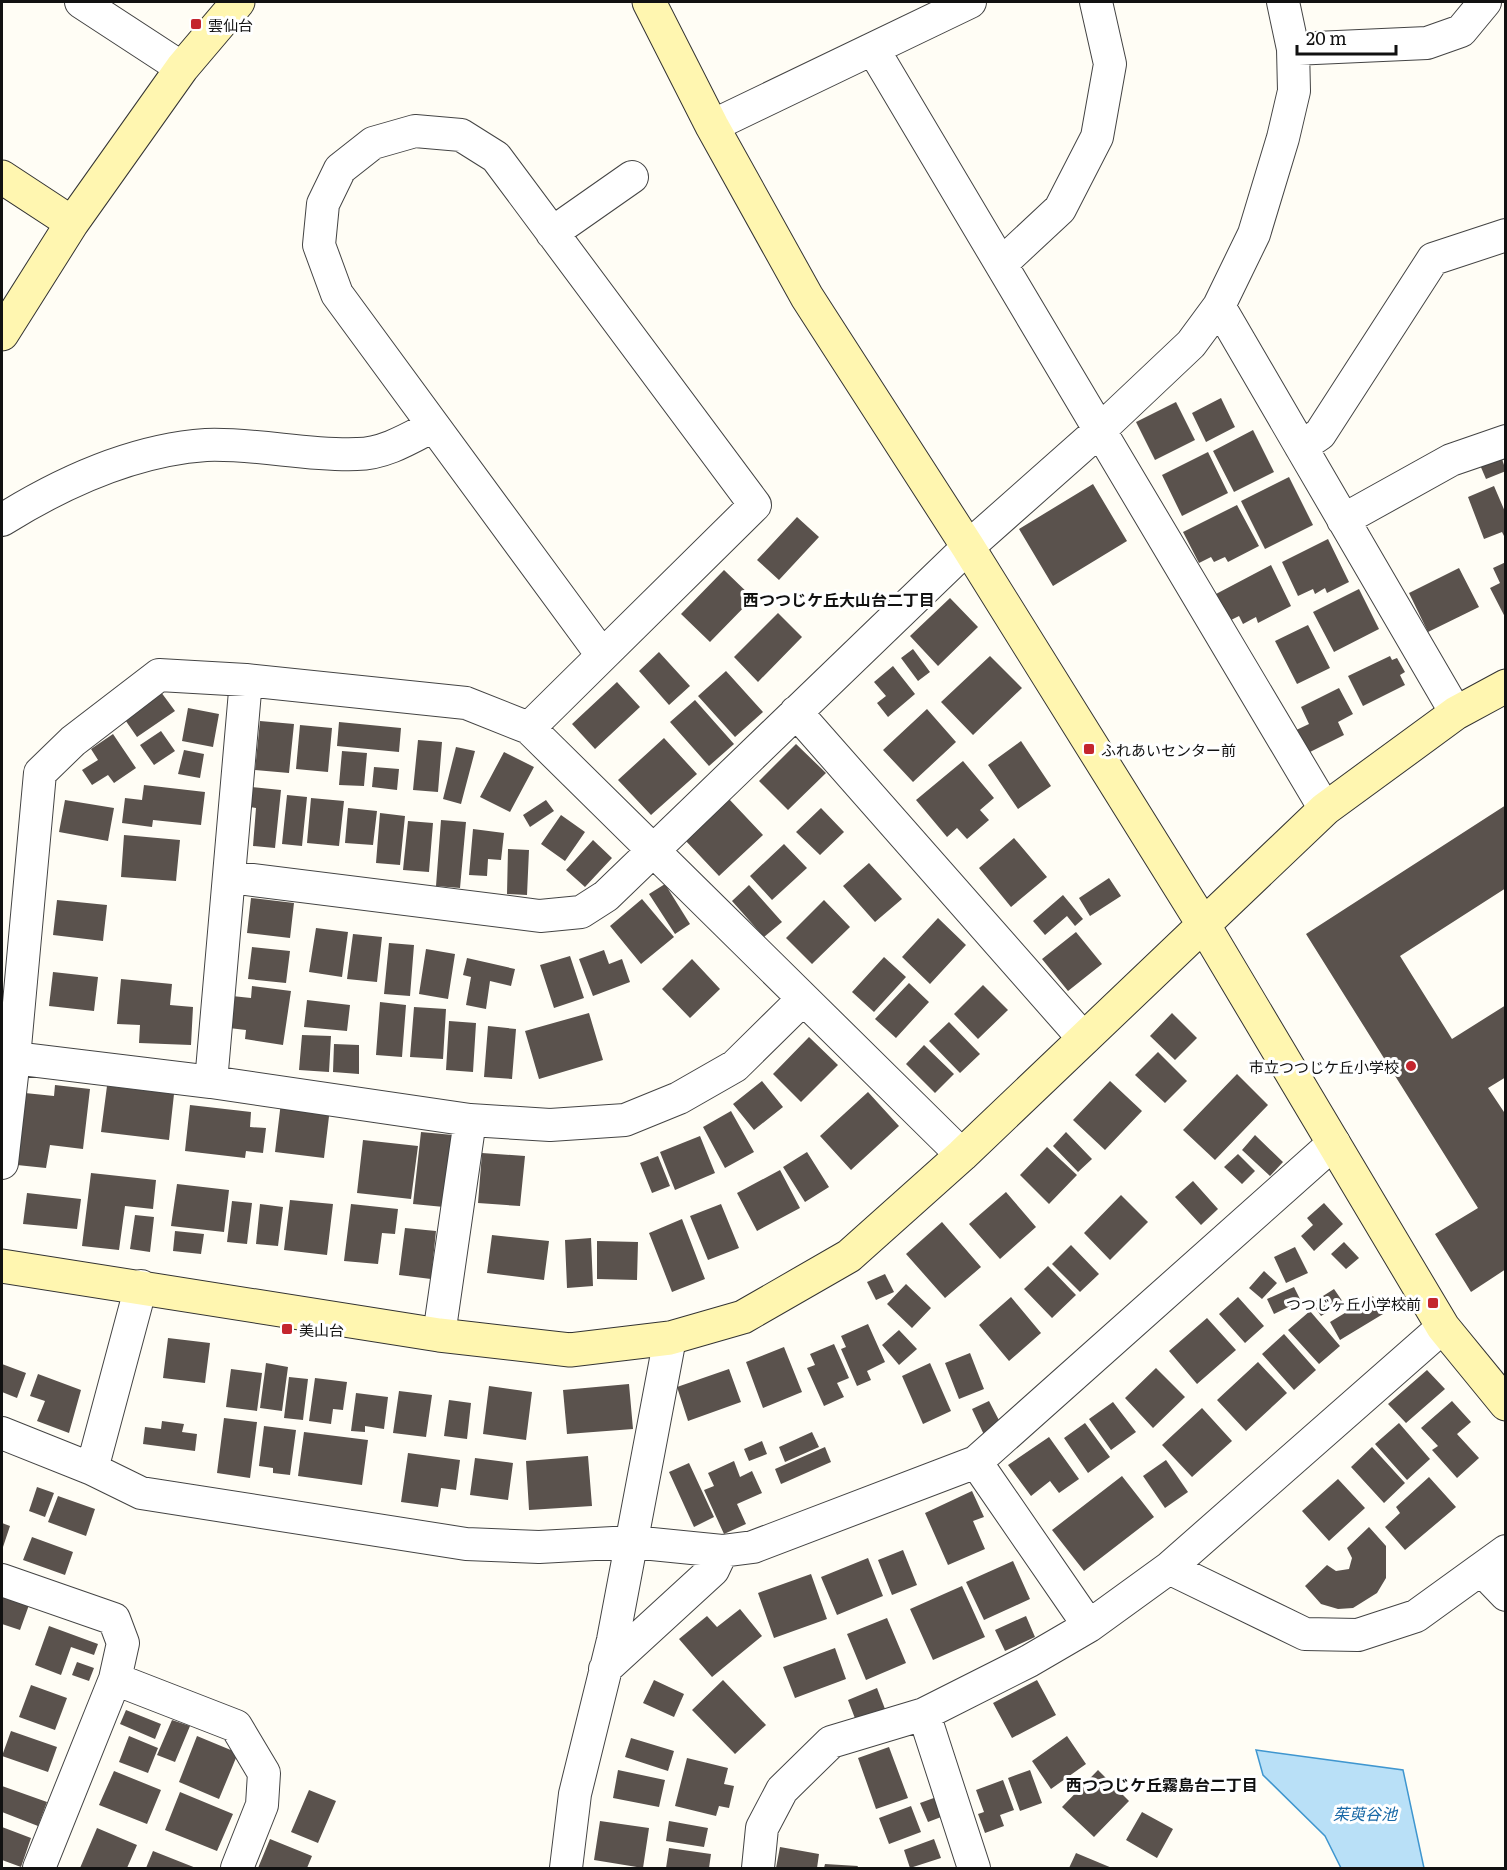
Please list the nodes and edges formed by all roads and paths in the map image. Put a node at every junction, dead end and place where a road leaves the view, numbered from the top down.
1 (81, 2) edge
2 (238, 2) edge
3 (649, 2) edge
4 (970, 2) edge
5 (1096, 2) edge
6 (1283, 2) edge
7 (1480, 5) edge
8 (873, 49) junction
9 (1293, 50) junction
10 (182, 68) junction
11 (712, 126) junction
12 (2, 177) edge
13 (632, 177) dead end
14 (72, 223) junction
15 (552, 233) junction
16 (1506, 235) edge
17 (1001, 264) junction
18 (1219, 306) junction
19 (2, 334) edge
20 (434, 426) junction
21 (1100, 430) junction
22 (1506, 441) edge
23 (1301, 447) junction
24 (2, 520) edge
25 (1343, 520) junction
26 (968, 547) junction
27 (602, 656) junction
28 (246, 680) junction
29 (1506, 686) edge
30 (796, 712) junction
31 (1456, 713) junction
32 (529, 728) junction
33 (1325, 809) junction
34 (653, 850) junction
35 (231, 877) junction
36 (1203, 924) junction
37 (804, 999) junction
38 (1084, 1039) junction
39 (14, 1058) junction
40 (211, 1082) junction
41 (470, 1120) junction
42 (1334, 1143) junction
43 (962, 1155) junction
44 (2, 1162) edge
45 (2, 1266) edge
46 (141, 1286) junction
47 (1443, 1327) junction
48 (439, 1335) junction
49 (670, 1338) junction
50 (1506, 1404) edge
51 (2, 1433) edge
52 (976, 1462) junction
53 (92, 1469) junction
54 (632, 1542) junction
55 (722, 1551) junction
56 (1506, 1551) edge
57 (1169, 1568) junction
58 (1480, 1569) junction
59 (2, 1580) edge
60 (1506, 1595) edge
61 (1089, 1626) junction
62 (605, 1670) junction
63 (114, 1679) junction
64 (924, 1714) junction
65 (39, 1869) edge
66 (237, 1869) edge
67 (566, 1869) edge
68 (758, 1869) edge
69 (974, 1869) edge

1 - 10 street
2 - 10 street
3 - 11 street
4 - 8 street
5 - 17 street
6 - 9 street
7 - 9 street
8 - 11 street
8 - 17 street
9 - 18 street
10 - 14 street
11 - 26 street
12 - 14 street
13 - 15 street
14 - 19 street
15 - 20 street
15 - 27 street
16 - 23 street
17 - 21 street
18 - 21 street
18 - 23 street
20 - 24 street
20 - 27 street
21 - 26 street
21 - 33 street
22 - 25 street
23 - 25 street
25 - 31 street
26 - 30 street
26 - 36 street
27 - 32 street
28 - 32 street
28 - 35 street
28 - 39 street
29 - 31 street
30 - 34 street
30 - 38 street
31 - 33 street
32 - 34 street
33 - 36 street
34 - 35 street
34 - 37 street
35 - 40 street
36 - 38 street
36 - 42 street
37 - 41 street
37 - 43 street
38 - 43 street
39 - 40 street
39 - 44 street
40 - 41 street
41 - 48 street
42 - 47 street
42 - 52 street
43 - 49 street
45 - 46 street
46 - 48 street
46 - 53 street
47 - 50 street
47 - 57 street
48 - 49 street
49 - 54 street
51 - 53 street
52 - 55 street
52 - 61 street
53 - 54 street
54 - 55 street
54 - 62 street
55 - 62 street
56 - 58 street
57 - 58 street
57 - 61 street
58 - 60 street
59 - 63 street
61 - 64 street
62 - 67 street
63 - 65 street
63 - 66 street
64 - 68 street
64 - 69 street

